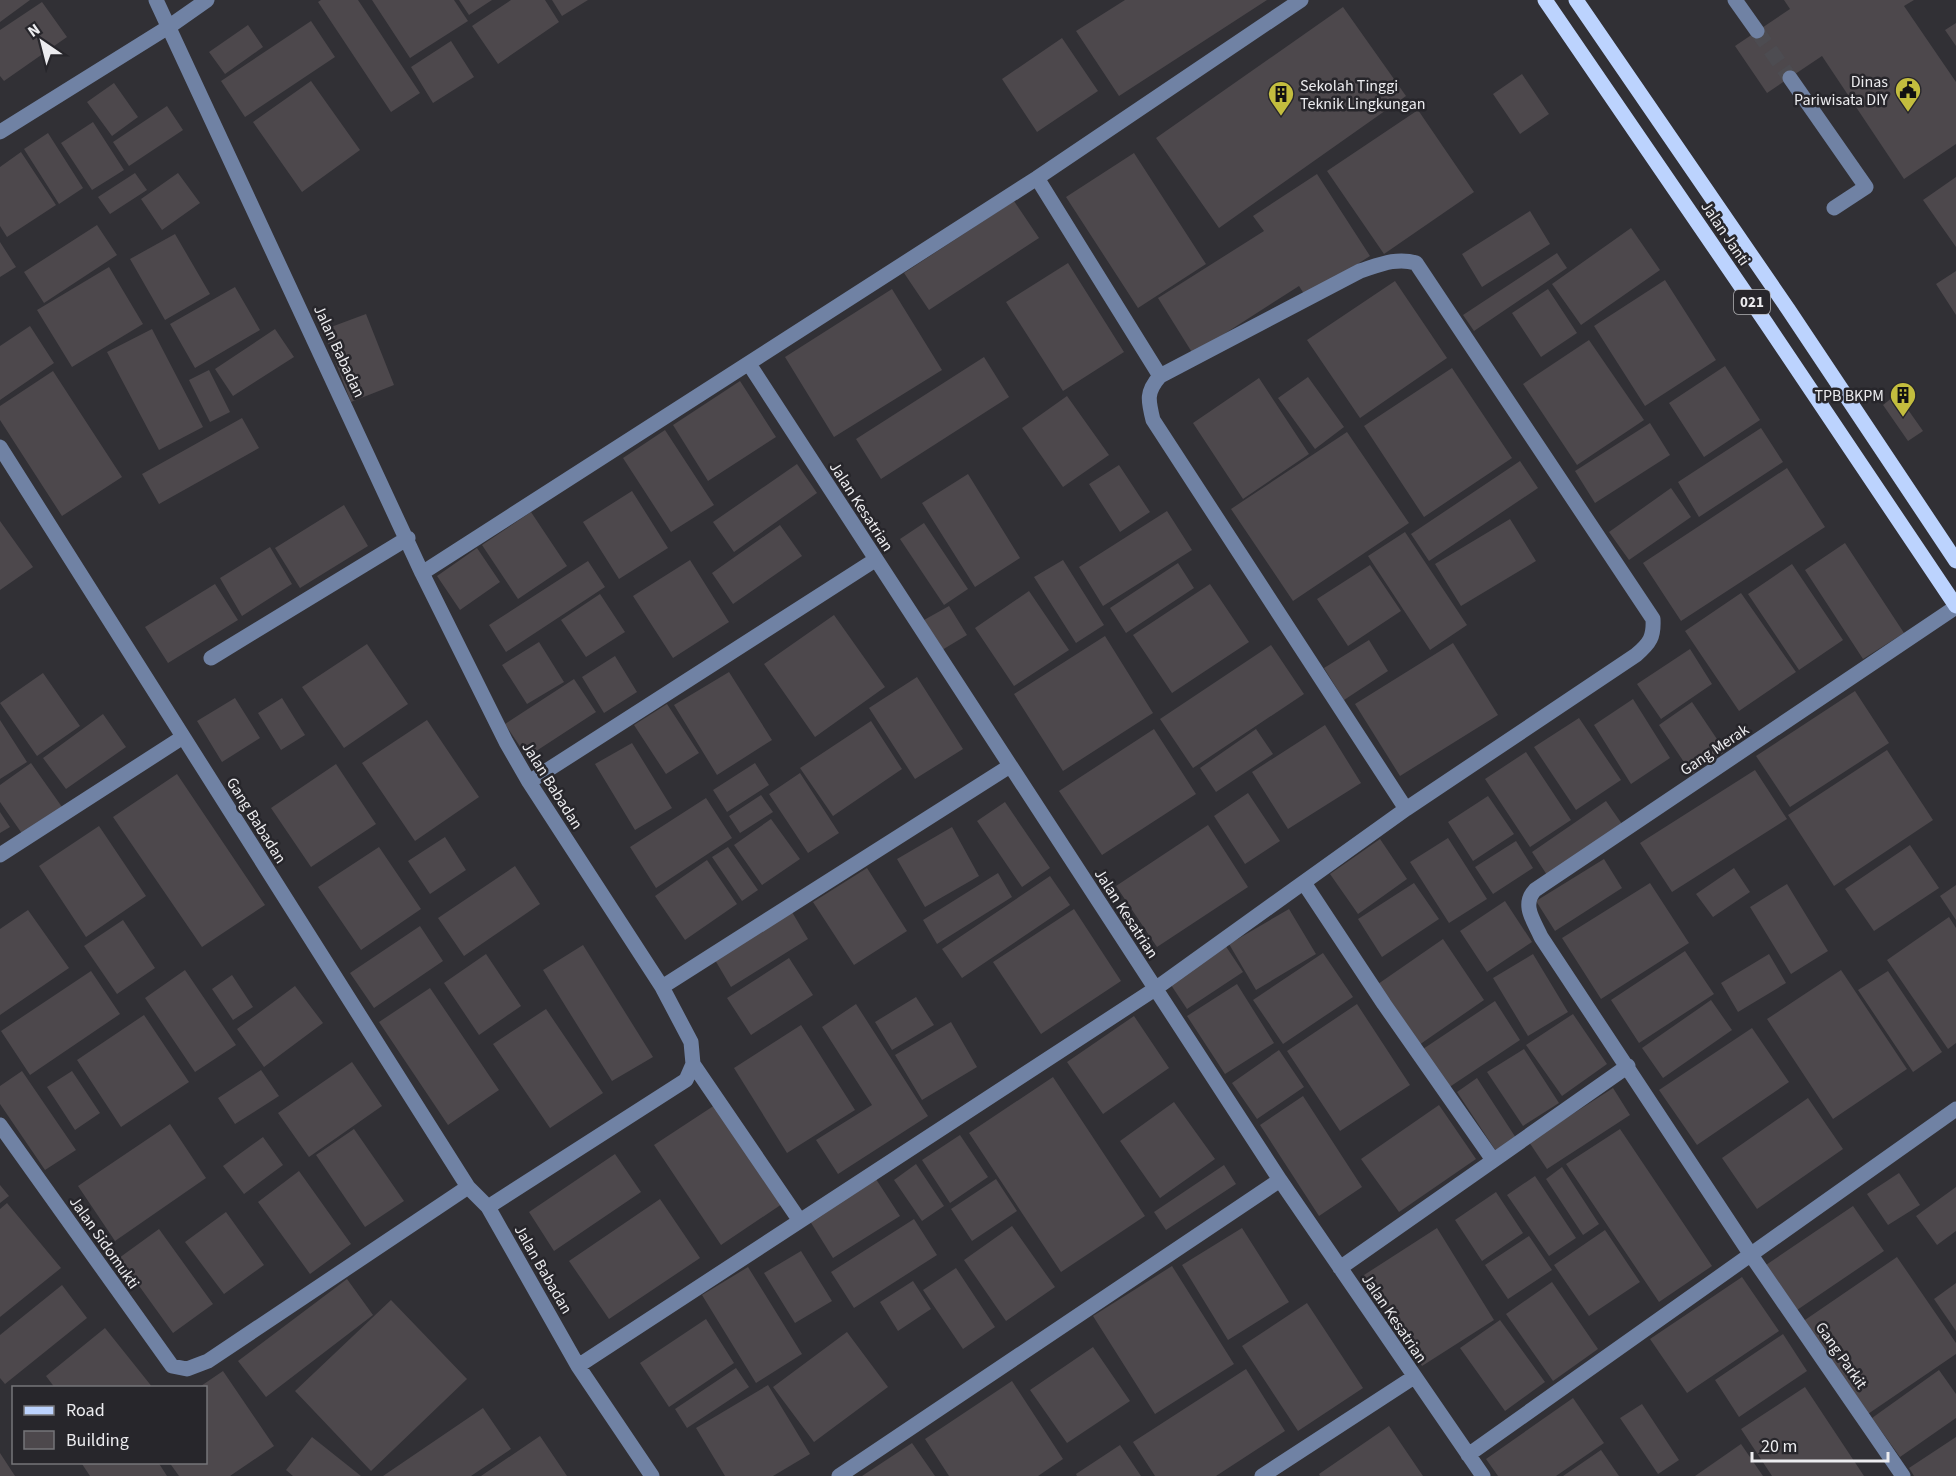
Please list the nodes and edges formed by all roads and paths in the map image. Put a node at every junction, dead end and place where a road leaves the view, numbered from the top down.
1 (156, 0) edge
2 (207, 0) edge
3 (1301, 0) edge
4 (1545, 0) edge
5 (1576, 0) edge
6 (1735, 0) edge
7 (170, 26) junction
8 (1756, 31) tunnel mouth
9 (1790, 78) tunnel mouth
10 (0, 132) edge
11 (1037, 178) junction
12 (1834, 208) dead end
13 (749, 364) junction
14 (1160, 376) junction
15 (0, 447) edge
16 (408, 538) junction
17 (875, 560) junction
18 (1956, 561) edge
19 (422, 573) junction
20 (1956, 607) edge
21 (211, 658) dead end
22 (183, 737) junction
23 (1010, 766) junction
24 (529, 782) junction
25 (1406, 809) junction
26 (0, 855) edge
27 (1304, 883) junction
28 (662, 987) junction
29 (1155, 989) junction
30 (693, 1064) junction
31 (1628, 1066) junction
32 (1956, 1109) edge
33 (0, 1125) edge
34 (1493, 1160) junction
35 (1280, 1180) junction
36 (468, 1187) junction
37 (488, 1207) junction
38 (800, 1221) junction
39 (1751, 1255) junction
40 (1340, 1268) junction
41 (578, 1366) junction
42 (1414, 1377) junction
43 (1468, 1455) junction
44 (652, 1476) edge
45 (839, 1476) edge
46 (1262, 1476) edge
47 (1483, 1476) edge
48 (1903, 1476) edge

1 - 7 street, Jalan Babadan
2 - 7 street
3 - 11 street
4 - 20 main road, Jalan Janti / 021
5 - 18 main road, Jalan Janti / 021
6 - 8 street
7 - 10 street
7 - 16 street, Jalan Babadan
9 - 12 street
11 - 13 street
11 - 14 street
13 - 17 street, Jalan Kesatrian
13 - 19 street
14 - 25 street
14 - 25 street
15 - 22 street, Gang Babadan
16 - 19 street, Jalan Babadan
16 - 21 street
17 - 23 street, Jalan Kesatrian
17 - 24 street
19 - 24 street, Jalan Babadan
20 - 31 street, Gang Merak
22 - 26 street
22 - 36 street, Gang Babadan
23 - 28 street
23 - 29 street, Jalan Kesatrian
24 - 28 street, Jalan Babadan
25 - 27 street
27 - 29 street
27 - 34 street
28 - 30 street, Jalan Babadan
29 - 35 street, Jalan Kesatrian
29 - 38 street
30 - 37 street
30 - 38 street
31 - 34 street
31 - 39 street, Gang Parkit
32 - 39 street
33 - 36 street, Jalan Sidomukti
34 - 40 street
35 - 40 street, Jalan Kesatrian
35 - 45 street
36 - 37 street, Gang Babadan
37 - 41 street, Jalan Babadan
38 - 41 street
39 - 43 street
39 - 48 street, Gang Parkit
40 - 42 street, Jalan Kesatrian
41 - 44 street, Jalan Babadan
42 - 43 street, Jalan Kesatrian
42 - 46 street
43 - 47 street, Jalan Kesatrian

